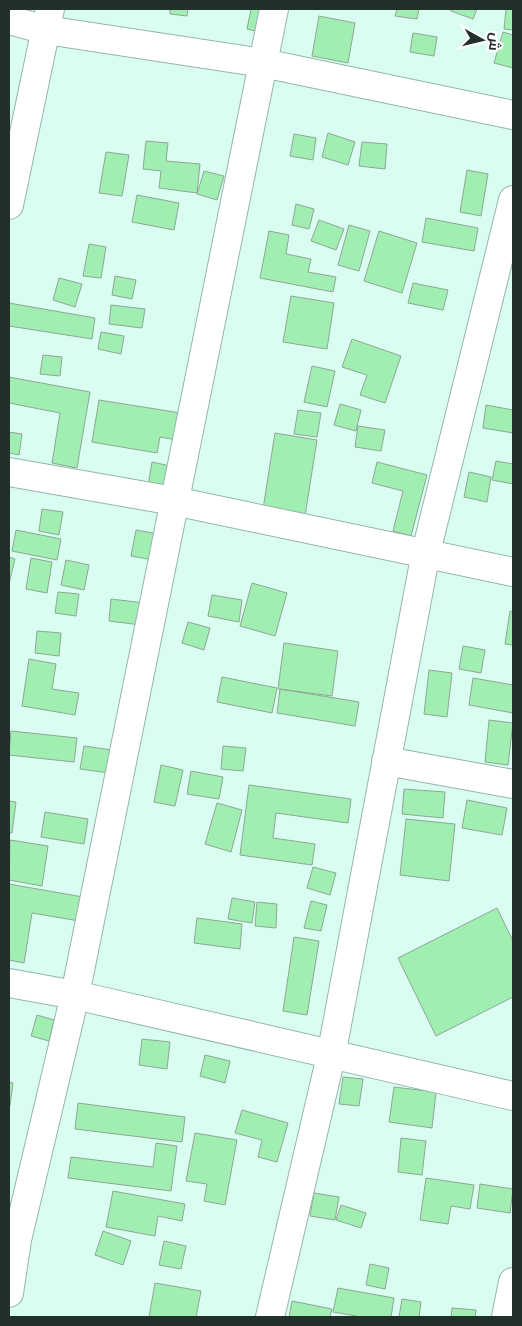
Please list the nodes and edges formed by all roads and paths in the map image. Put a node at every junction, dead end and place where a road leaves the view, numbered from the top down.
1 (274, 9) edge
2 (48, 19) edge
3 (9, 20) edge
4 (263, 63) junction
5 (513, 114) edge
6 (513, 200) edge
7 (9, 205) edge
8 (9, 472) edge
9 (174, 501) junction
10 (426, 552) junction
11 (513, 572) edge
12 (386, 762) junction
13 (513, 784) edge
14 (9, 983) edge
15 (75, 995) junction
16 (331, 1056) junction
17 (513, 1096) edge
18 (513, 1282) edge
19 (9, 1293) edge
20 (270, 1317) edge
21 (506, 1317) edge

1 - 4 street
2 - 3 street
2 - 4 street
2 - 7 street
4 - 5 street
4 - 9 street
6 - 10 street
8 - 9 street
9 - 10 street
9 - 15 street
10 - 11 street
10 - 12 street
12 - 13 street
12 - 16 street
14 - 15 street
15 - 16 street
15 - 19 street
16 - 17 street
16 - 20 street
18 - 21 street

